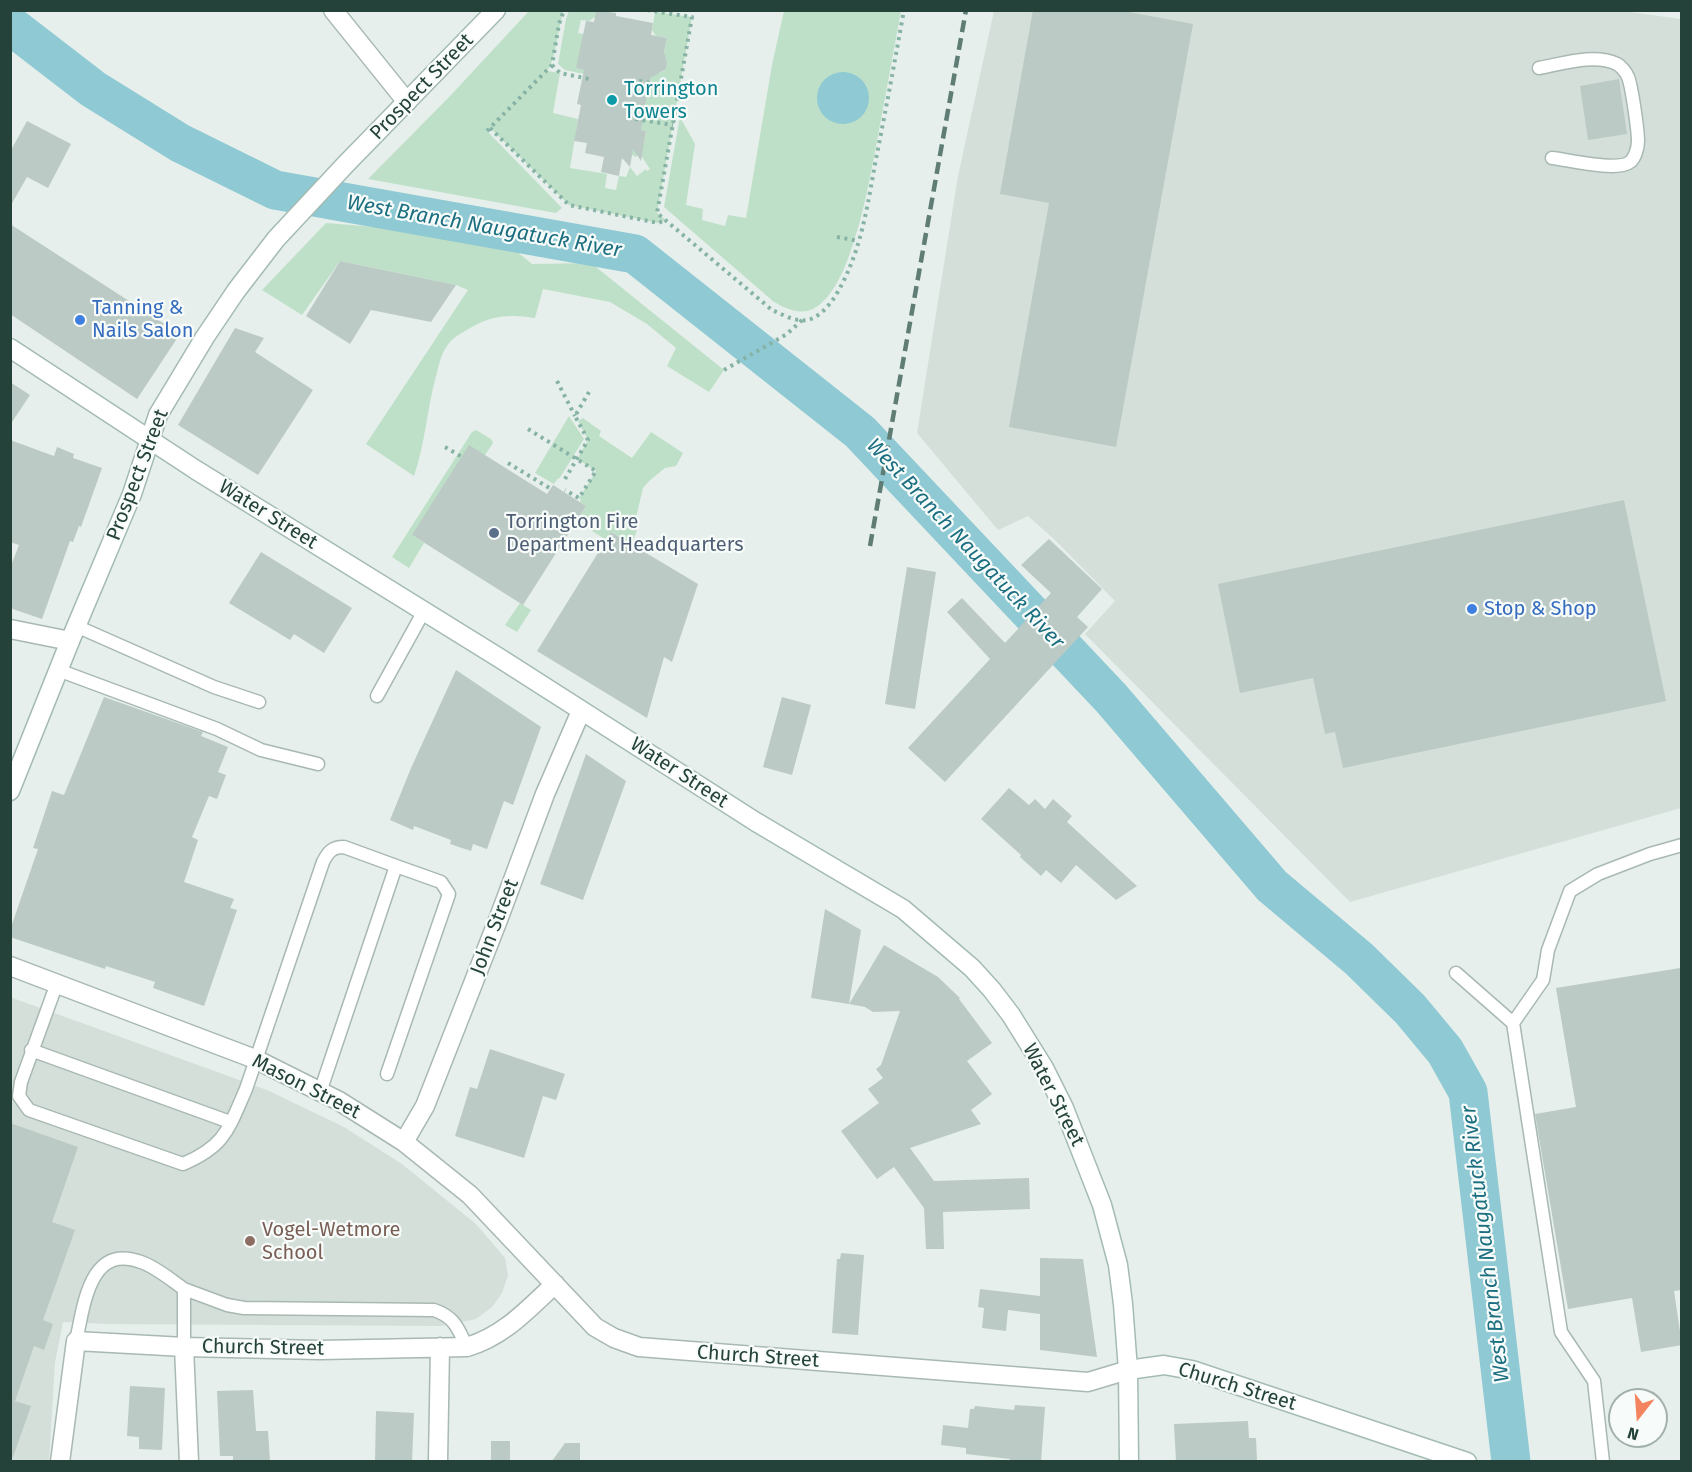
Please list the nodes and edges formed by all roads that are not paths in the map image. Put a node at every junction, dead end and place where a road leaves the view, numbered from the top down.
1 (333, 10) edge
2 (496, 10) edge
3 (1539, 68) dead end
4 (407, 102) junction
5 (1552, 158) dead end
6 (10, 348) edge
7 (150, 439) junction
8 (424, 611) junction
9 (10, 629) edge
10 (73, 634) junction
11 (58, 670) junction
12 (378, 696) dead end
13 (259, 702) dead end
14 (581, 711) junction
15 (318, 764) dead end
16 (10, 791) edge
17 (1682, 845) edge
18 (396, 866) junction
19 (10, 966) edge
20 (1455, 973) dead end
21 (57, 983) junction
22 (1513, 1023) junction
23 (31, 1050) junction
24 (255, 1059) junction
25 (387, 1074) dead end
26 (321, 1092) junction
27 (230, 1122) junction
28 (404, 1142) junction
29 (555, 1284) junction
30 (184, 1289) junction
31 (76, 1341) junction
32 (184, 1347) junction
33 (440, 1347) junction
34 (467, 1347) junction
35 (1128, 1370) junction
36 (60, 1461) edge
37 (189, 1461) edge
38 (438, 1461) edge
39 (1129, 1461) edge
40 (1467, 1461) edge
41 (1603, 1461) edge

1 - 4 street
2 - 4 street, Prospect Street
3 - 5 lane
4 - 7 street, Prospect Street
6 - 7 street, Water Street
7 - 8 street, Water Street
7 - 10 street, Prospect Street
8 - 12 lane
8 - 14 street, Water Street
9 - 10 street
10 - 11 street, Prospect Street
10 - 13 lane
11 - 15 lane
11 - 16 street, Prospect Street
14 - 28 street, John Street
14 - 35 street, Water Street
17 - 22 lane
18 - 24 lane
18 - 25 lane
18 - 26 lane
19 - 21 street, Mason Street
20 - 22 lane
21 - 23 lane
21 - 24 street, Mason Street
22 - 41 lane
23 - 27 lane
23 - 27 lane
24 - 26 street, Mason Street
24 - 27 lane
26 - 28 street, Mason Street
28 - 29 street, Mason Street
29 - 34 street, Church Street
29 - 35 street, Church Street
30 - 31 lane
30 - 32 lane
30 - 34 lane
31 - 32 street, Church Street
31 - 36 street
32 - 33 street, Church Street
32 - 37 street
33 - 34 street, Church Street
33 - 38 street
35 - 39 street, Water Street
35 - 40 street, Church Street

